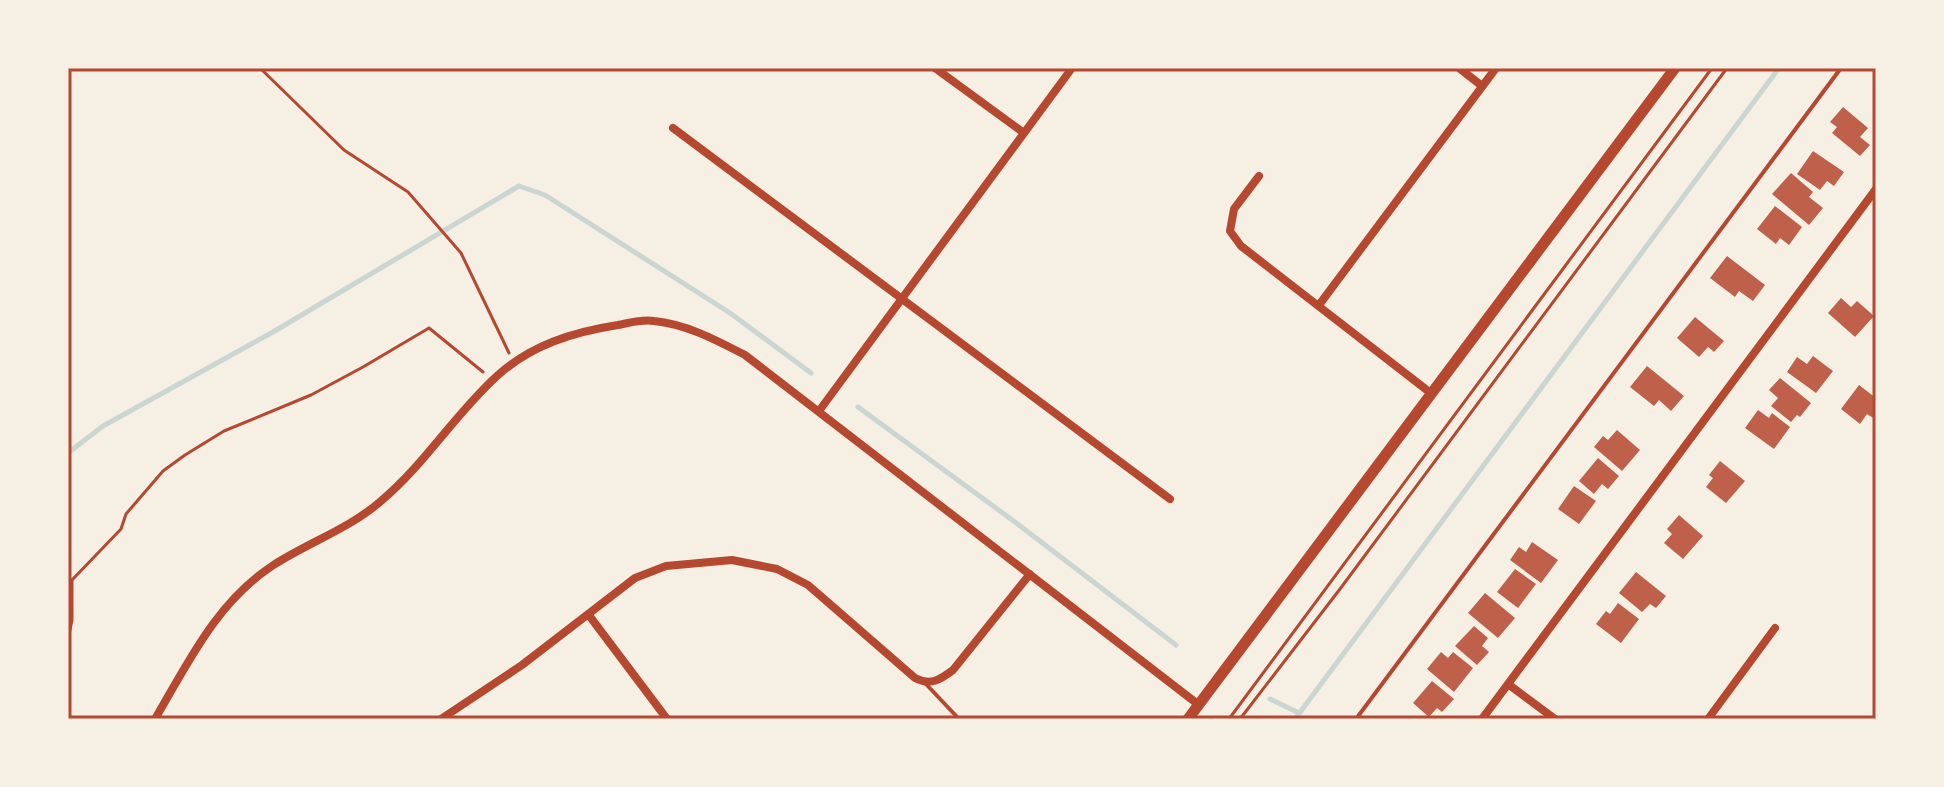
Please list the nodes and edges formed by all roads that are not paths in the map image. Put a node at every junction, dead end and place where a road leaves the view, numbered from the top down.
1 (935, 68) edge
2 (1072, 68) edge
3 (1459, 68) edge
4 (1496, 68) edge
5 (1675, 68) edge
6 (1841, 68) edge
7 (1482, 86) junction
8 (673, 128) dead end
9 (1024, 133) junction
10 (1259, 176) dead end
11 (1875, 193) edge
12 (902, 299) junction
13 (1319, 305) junction
14 (1432, 394) junction
15 (819, 411) junction
16 (1170, 499) dead end
17 (1030, 574) junction
18 (588, 614) junction
19 (1775, 628) dead end
20 (925, 683) junction
21 (1508, 684) junction
22 (1199, 705) junction
23 (155, 719) edge
24 (441, 719) edge
25 (667, 719) edge
26 (959, 719) edge
27 (1188, 719) edge
28 (1356, 719) edge
29 (1482, 719) edge
30 (1555, 719) edge
31 (1708, 719) edge

1 - 9 street
2 - 9 street
3 - 7 street
4 - 7 street
5 - 14 main road
6 - 28 lane
7 - 13 street
8 - 12 street
9 - 12 street
10 - 13 street
11 - 21 street
12 - 15 street
12 - 16 street
13 - 14 street
14 - 22 main road
15 - 17 street
15 - 23 street
17 - 20 street
17 - 22 street
18 - 20 street
18 - 24 street
18 - 25 street
19 - 31 street
20 - 26 lane
21 - 29 street
21 - 30 street
22 - 27 main road

